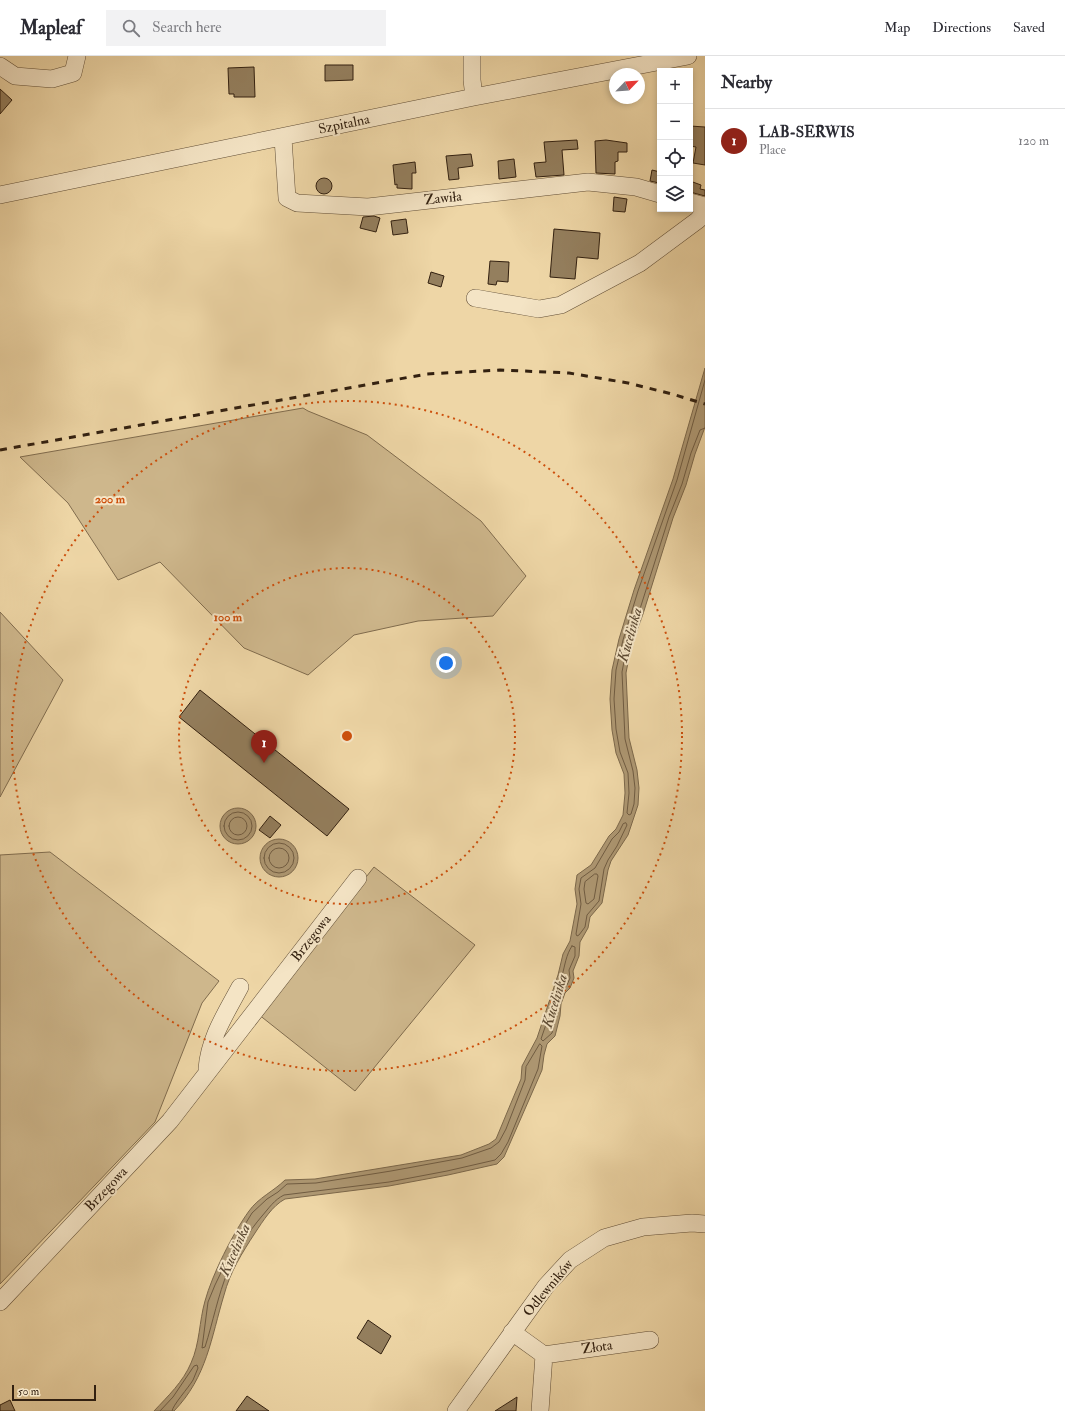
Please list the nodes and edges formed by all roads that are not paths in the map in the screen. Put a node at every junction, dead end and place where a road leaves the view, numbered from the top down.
1 (77, 56) edge
2 (472, 56) edge
3 (688, 56) edge
4 (0, 66) edge
5 (474, 97) junction
6 (282, 138) junction
7 (657, 193) edge
8 (0, 196) edge
9 (693, 203) edge
10 (705, 206) edge
11 (705, 210) edge
12 (475, 298) dead end
13 (358, 878) dead end
14 (240, 987) dead end
15 (206, 1073) junction
16 (705, 1224) edge
17 (0, 1302) edge
18 (512, 1332) junction
19 (650, 1340) dead end
20 (544, 1355) junction
21 (456, 1411) edge
22 (540, 1411) edge

1 - 4 street
2 - 5 street
3 - 5 street, Szpitalna
5 - 6 street, Szpitalna
6 - 7 street, Zawiła
6 - 8 street, Szpitalna
9 - 10 street
11 - 12 street
13 - 15 street, Brzegowa
14 - 15 street, Brzegowa
15 - 17 street, Brzegowa
16 - 18 street, Odlewników
18 - 20 street
18 - 21 street, Odlewników
19 - 20 street, Złota
20 - 22 street

